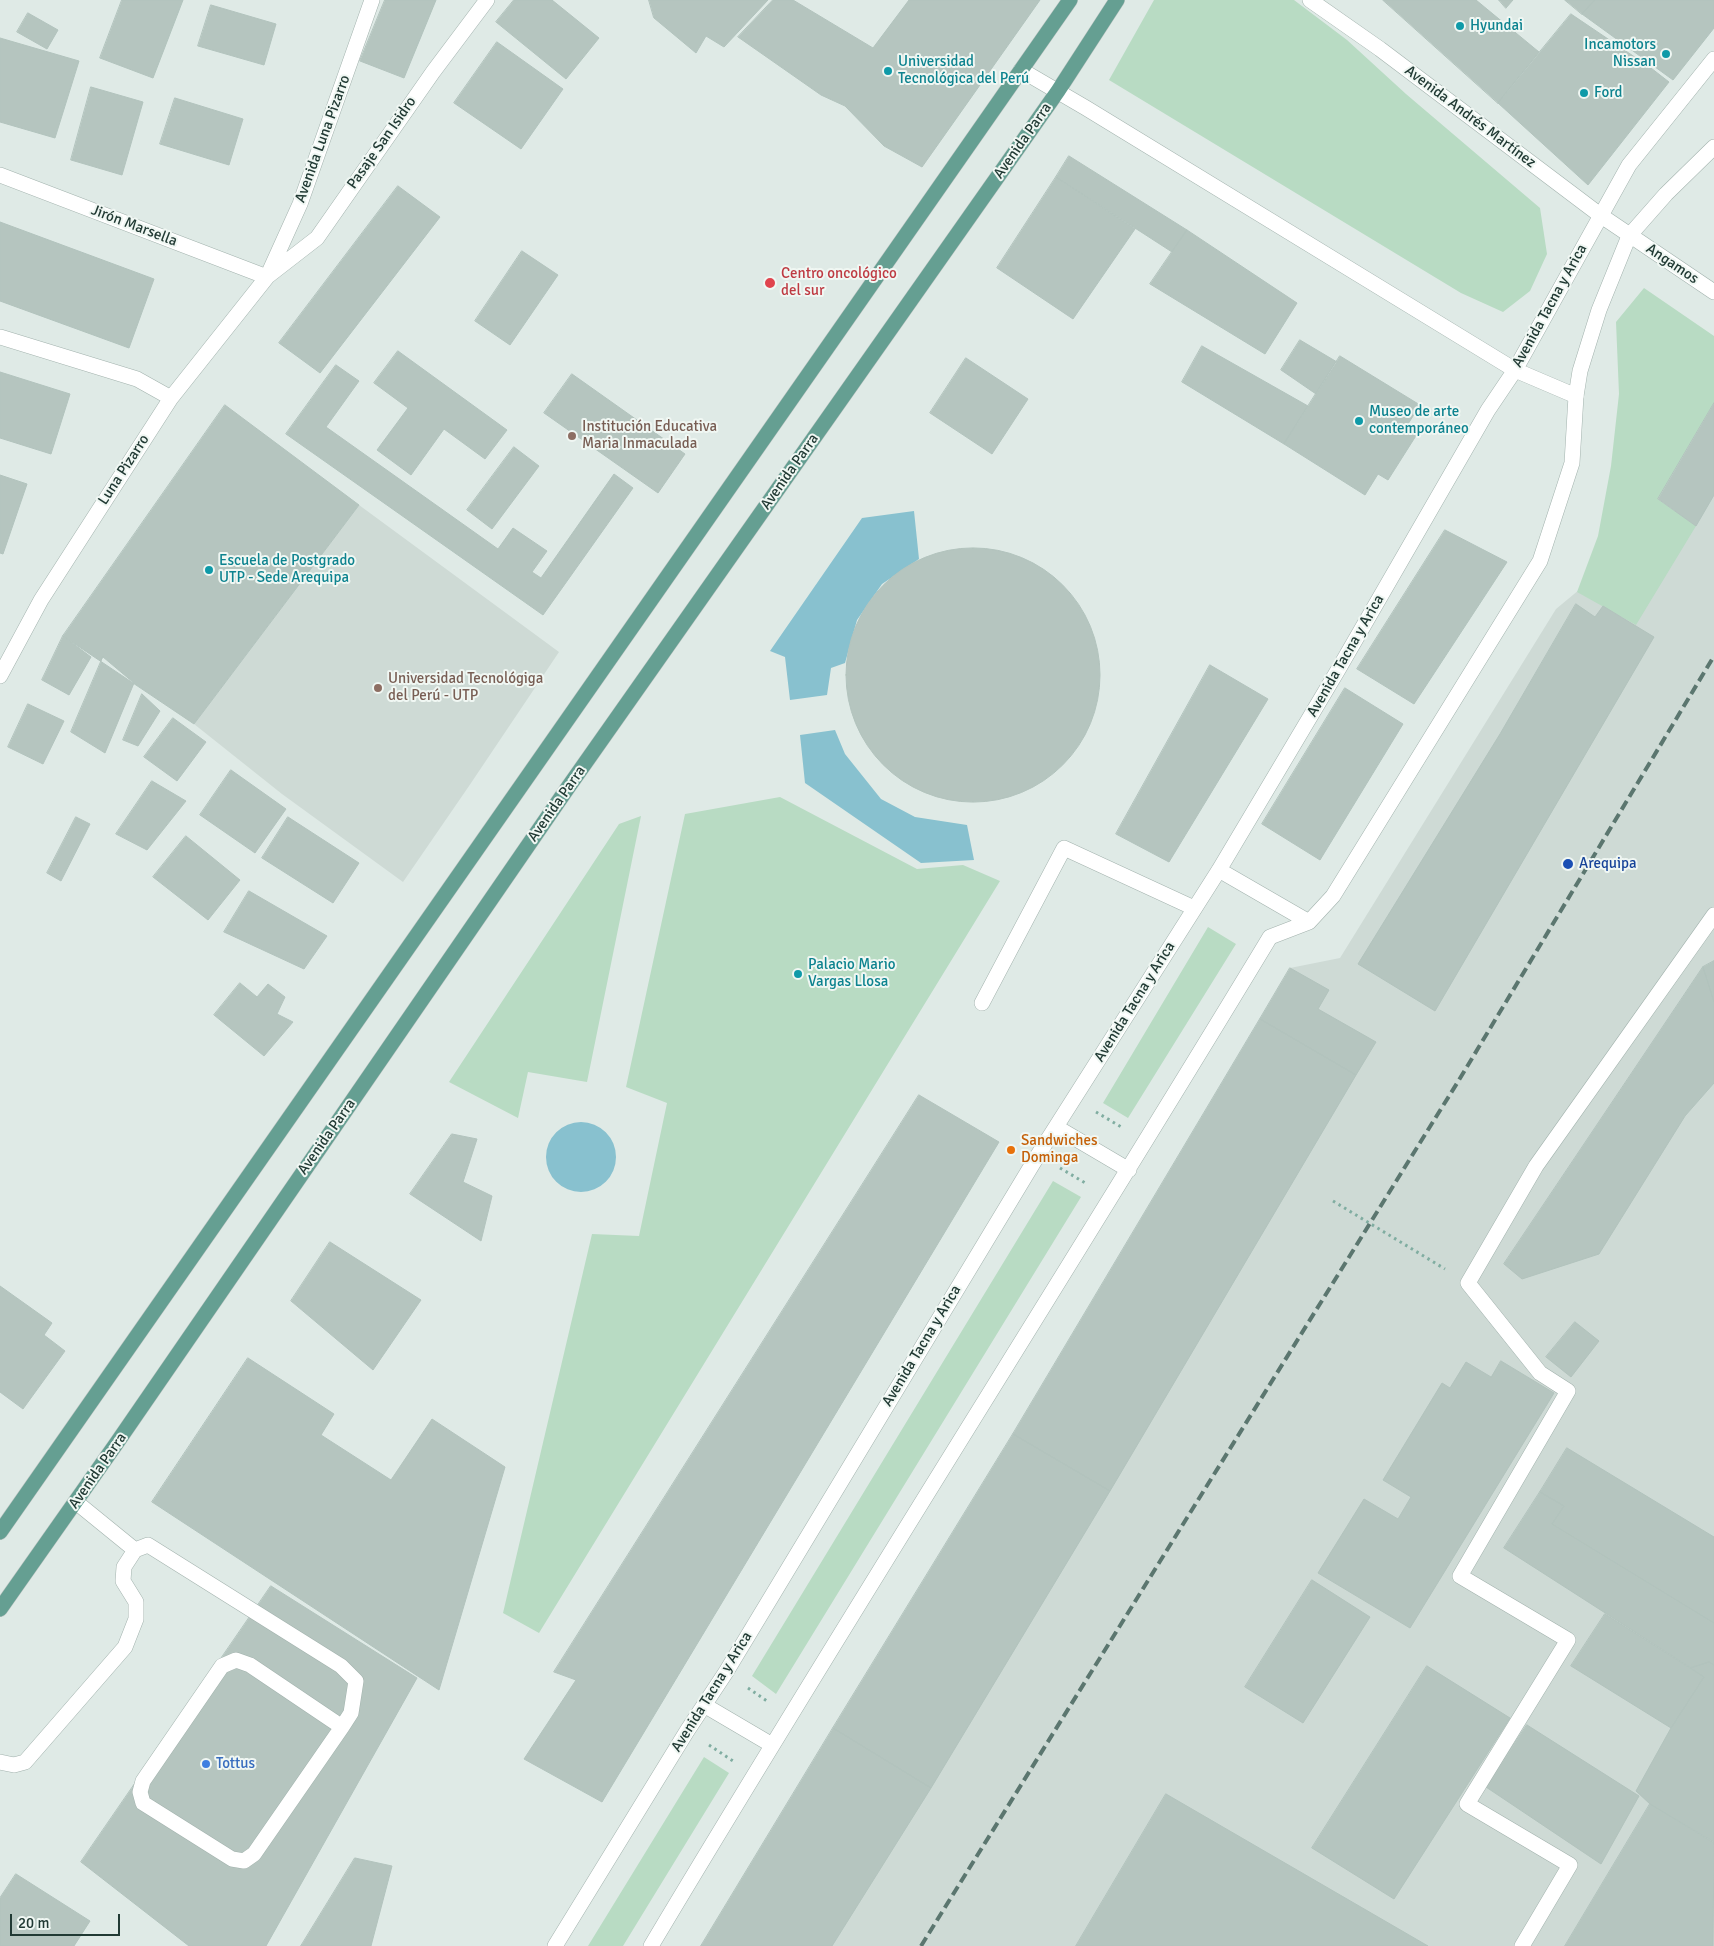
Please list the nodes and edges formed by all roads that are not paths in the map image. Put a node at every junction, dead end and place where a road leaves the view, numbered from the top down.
1 (372, 0) edge
2 (487, 0) edge
3 (1070, 0) edge
4 (1117, 0) edge
5 (1310, 0) edge
6 (1714, 59) edge
7 (1021, 70) junction
8 (1058, 91) junction
9 (1714, 147) edge
10 (0, 175) edge
11 (1600, 215) junction
12 (1629, 236) junction
13 (267, 276) junction
14 (1714, 292) edge
15 (0, 337) edge
16 (1515, 370) junction
17 (1576, 396) junction
18 (171, 398) junction
19 (0, 676) edge
20 (1219, 870) junction
21 (1194, 908) junction
22 (1714, 915) edge
23 (1309, 922) junction
24 (982, 1003) dead end
25 (1056, 1127) junction
26 (1130, 1170) junction
27 (76, 1502) junction
28 (0, 1532) edge
29 (135, 1550) junction
30 (0, 1609) edge
31 (704, 1705) junction
32 (342, 1727) junction
33 (772, 1744) junction
34 (0, 1762) edge
35 (556, 1946) edge
36 (651, 1946) edge
37 (1522, 1946) edge

1 - 13 street, Avenida Luna Pizarro
2 - 13 street, Pasaje San Isidro
3 - 7 main road
4 - 8 main road, Avenida Parra
5 - 11 street, Avenida Andrés Martínez
6 - 11 street, Avenida Tacna y Arica
7 - 8 street
7 - 28 main road
8 - 16 street
8 - 27 main road, Avenida Parra
9 - 12 street
10 - 13 street, Jirón Marsella
11 - 12 street, Avenida Andrés Martínez
11 - 16 street, Avenida Tacna y Arica
12 - 14 street, Angamos
12 - 17 street
13 - 18 street, Luna Pizarro
15 - 18 street
16 - 17 street
16 - 20 street, Avenida Tacna y Arica
17 - 23 street
18 - 19 street, Luna Pizarro
20 - 21 street, Avenida Tacna y Arica
20 - 23 street
21 - 24 street
21 - 25 street, Avenida Tacna y Arica
22 - 37 street
23 - 26 street
25 - 26 street
25 - 31 street, Avenida Tacna y Arica
26 - 33 street
27 - 29 street
27 - 30 main road, Avenida Parra
29 - 32 street
29 - 34 street
31 - 33 street
31 - 35 street, Avenida Tacna y Arica
32 - 32 street
33 - 36 street

